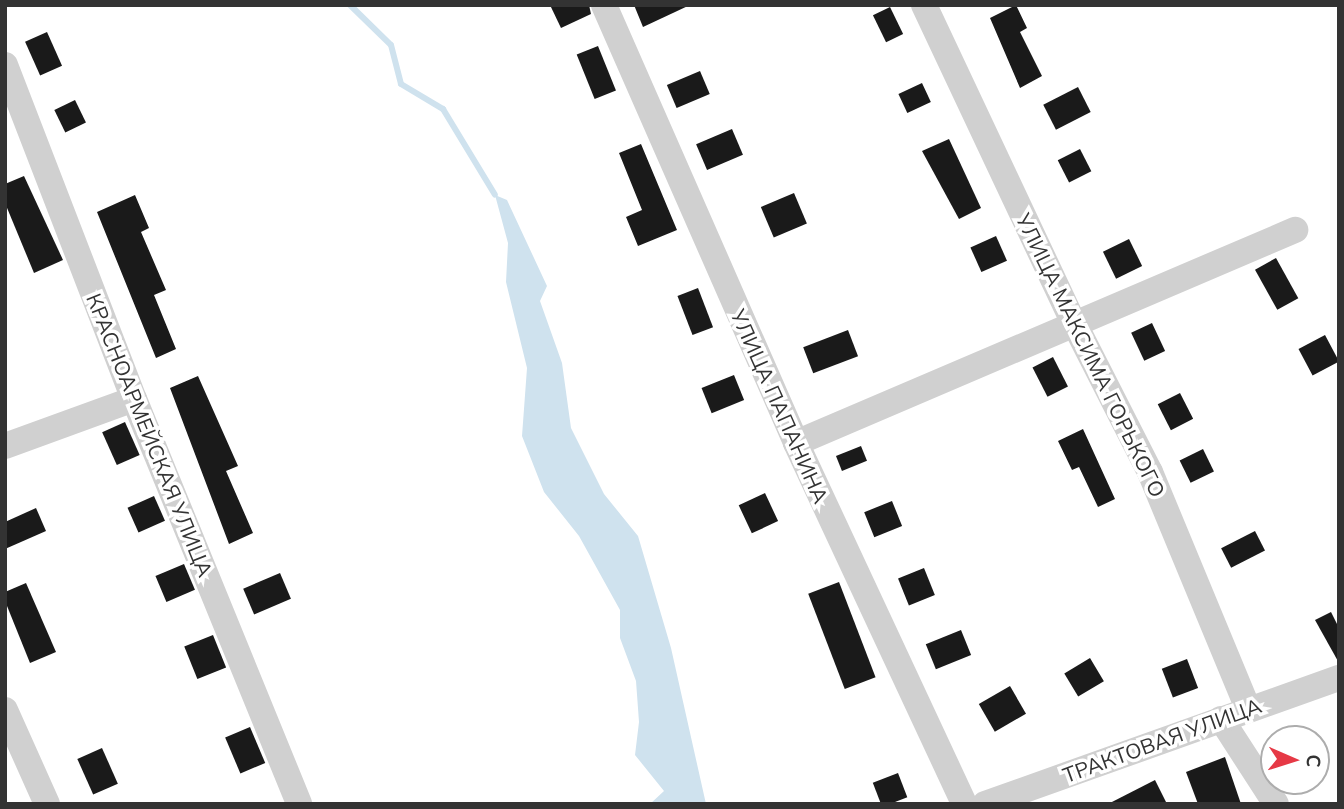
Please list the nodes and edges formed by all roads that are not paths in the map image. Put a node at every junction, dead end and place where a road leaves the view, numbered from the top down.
1 (604, 5) edge
2 (924, 5) edge
3 (5, 65) edge
4 (1295, 230) dead end
5 (1073, 321) junction
6 (134, 399) junction
7 (796, 443) junction
8 (5, 446) edge
9 (1339, 678) edge
10 (1248, 709) junction
11 (5, 710) edge
12 (1221, 719) junction
13 (47, 804) edge
14 (299, 804) edge
15 (964, 804) edge
16 (985, 804) edge
17 (1276, 804) edge

1 - 7 street, УЛИЦА ПАПАНИНА
2 - 5 street, УЛИЦА МАКСИМА ГОРЬКОГО
3 - 6 street, КРАСНОАРМЕЙСКАЯ УЛИЦА
4 - 5 street
5 - 7 street
5 - 10 street, УЛИЦА МАКСИМА ГОРЬКОГО
6 - 8 street
6 - 14 street, КРАСНОАРМЕЙСКАЯ УЛИЦА
7 - 15 street, УЛИЦА ПАПАНИНА
9 - 10 street, ТРАКТОВАЯ УЛИЦА
10 - 12 street, ТРАКТОВАЯ УЛИЦА
11 - 13 street
12 - 16 street, ТРАКТОВАЯ УЛИЦА
12 - 17 street

